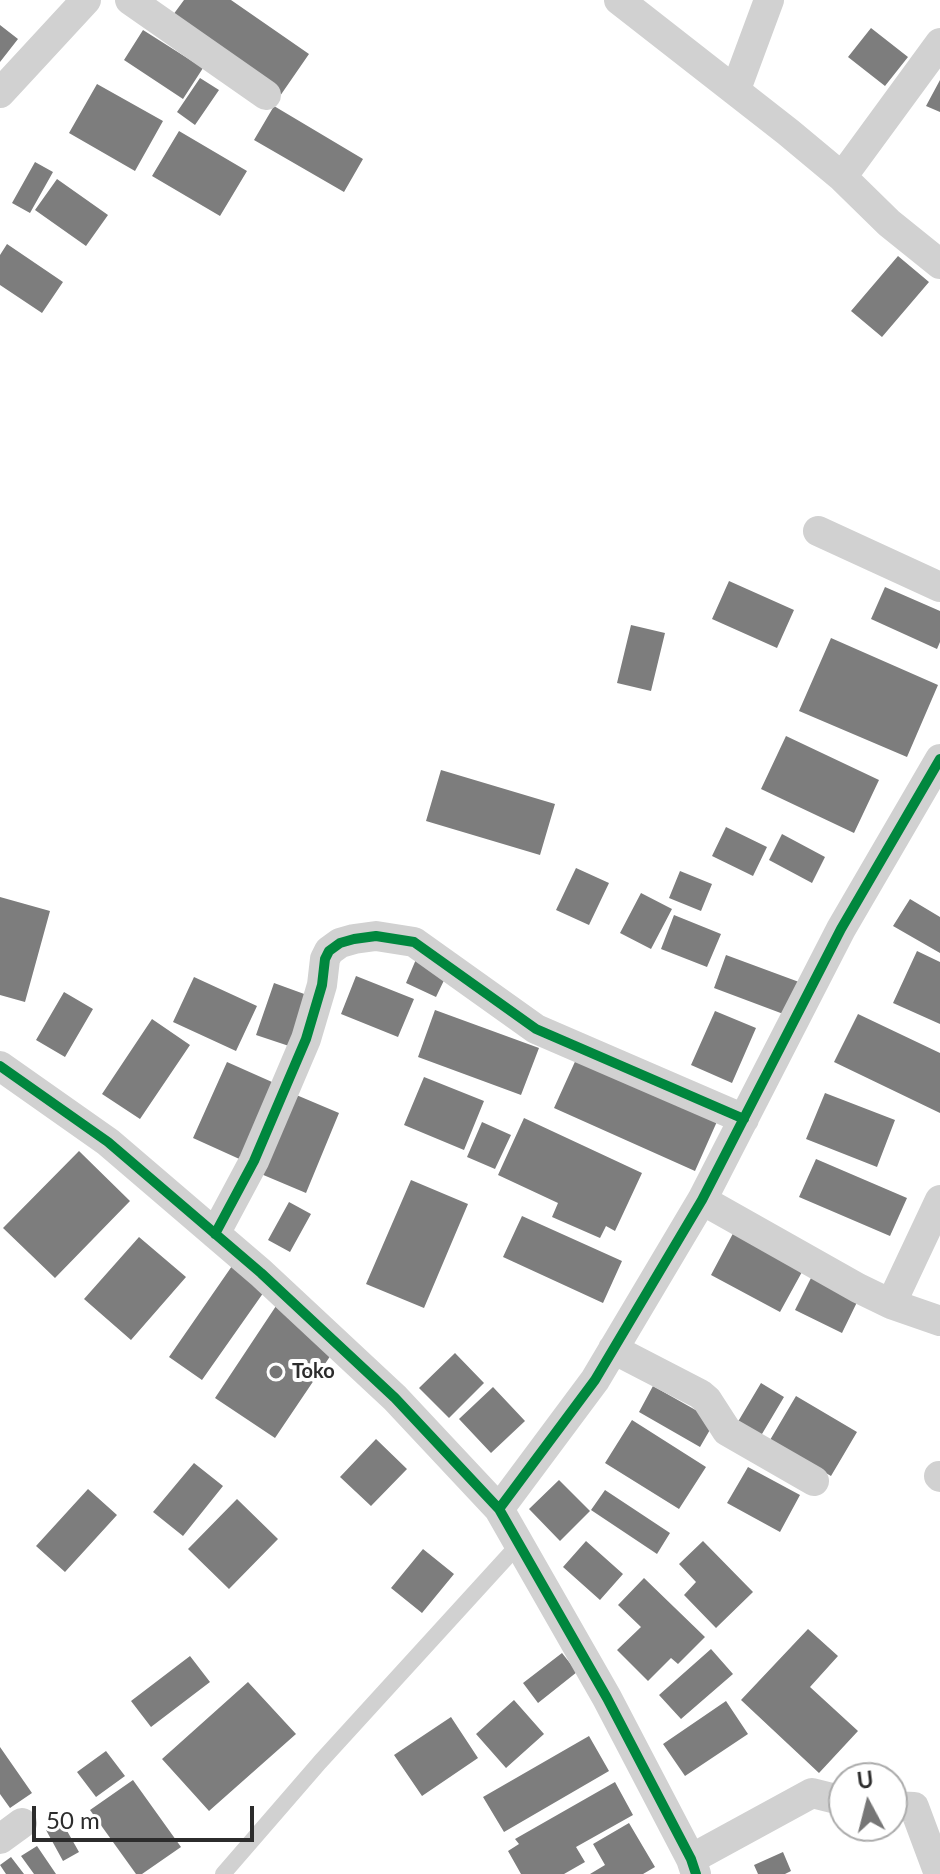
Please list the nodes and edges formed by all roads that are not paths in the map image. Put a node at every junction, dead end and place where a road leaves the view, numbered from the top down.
1 (86, 0) edge
2 (130, 0) edge
3 (619, 0) edge
4 (769, 0) edge
5 (940, 43) edge
6 (736, 89) junction
7 (0, 93) edge
8 (266, 95) dead end
9 (842, 177) junction
10 (940, 264) edge
11 (818, 531) dead end
12 (940, 587) edge
13 (940, 759) edge
14 (0, 1066) edge
15 (744, 1119) junction
16 (702, 1200) junction
17 (940, 1200) edge
18 (215, 1234) junction
19 (891, 1304) junction
20 (940, 1321) edge
21 (613, 1349) junction
22 (814, 1481) dead end
23 (499, 1509) junction
24 (519, 1544) junction
25 (828, 1797) edge
26 (908, 1807) edge
27 (694, 1866) edge
28 (223, 1874) edge
29 (939, 1874) edge

1 - 7 street
2 - 8 street
3 - 6 street
4 - 6 street
5 - 9 street
6 - 9 street
9 - 10 street
11 - 12 street
13 - 15 street
14 - 18 street
15 - 16 street
15 - 18 street
16 - 19 street
16 - 21 street
17 - 19 street
18 - 23 street
19 - 20 street
21 - 22 street
21 - 23 street
23 - 24 street
24 - 27 street
24 - 28 lane
25 - 27 street
26 - 29 street

